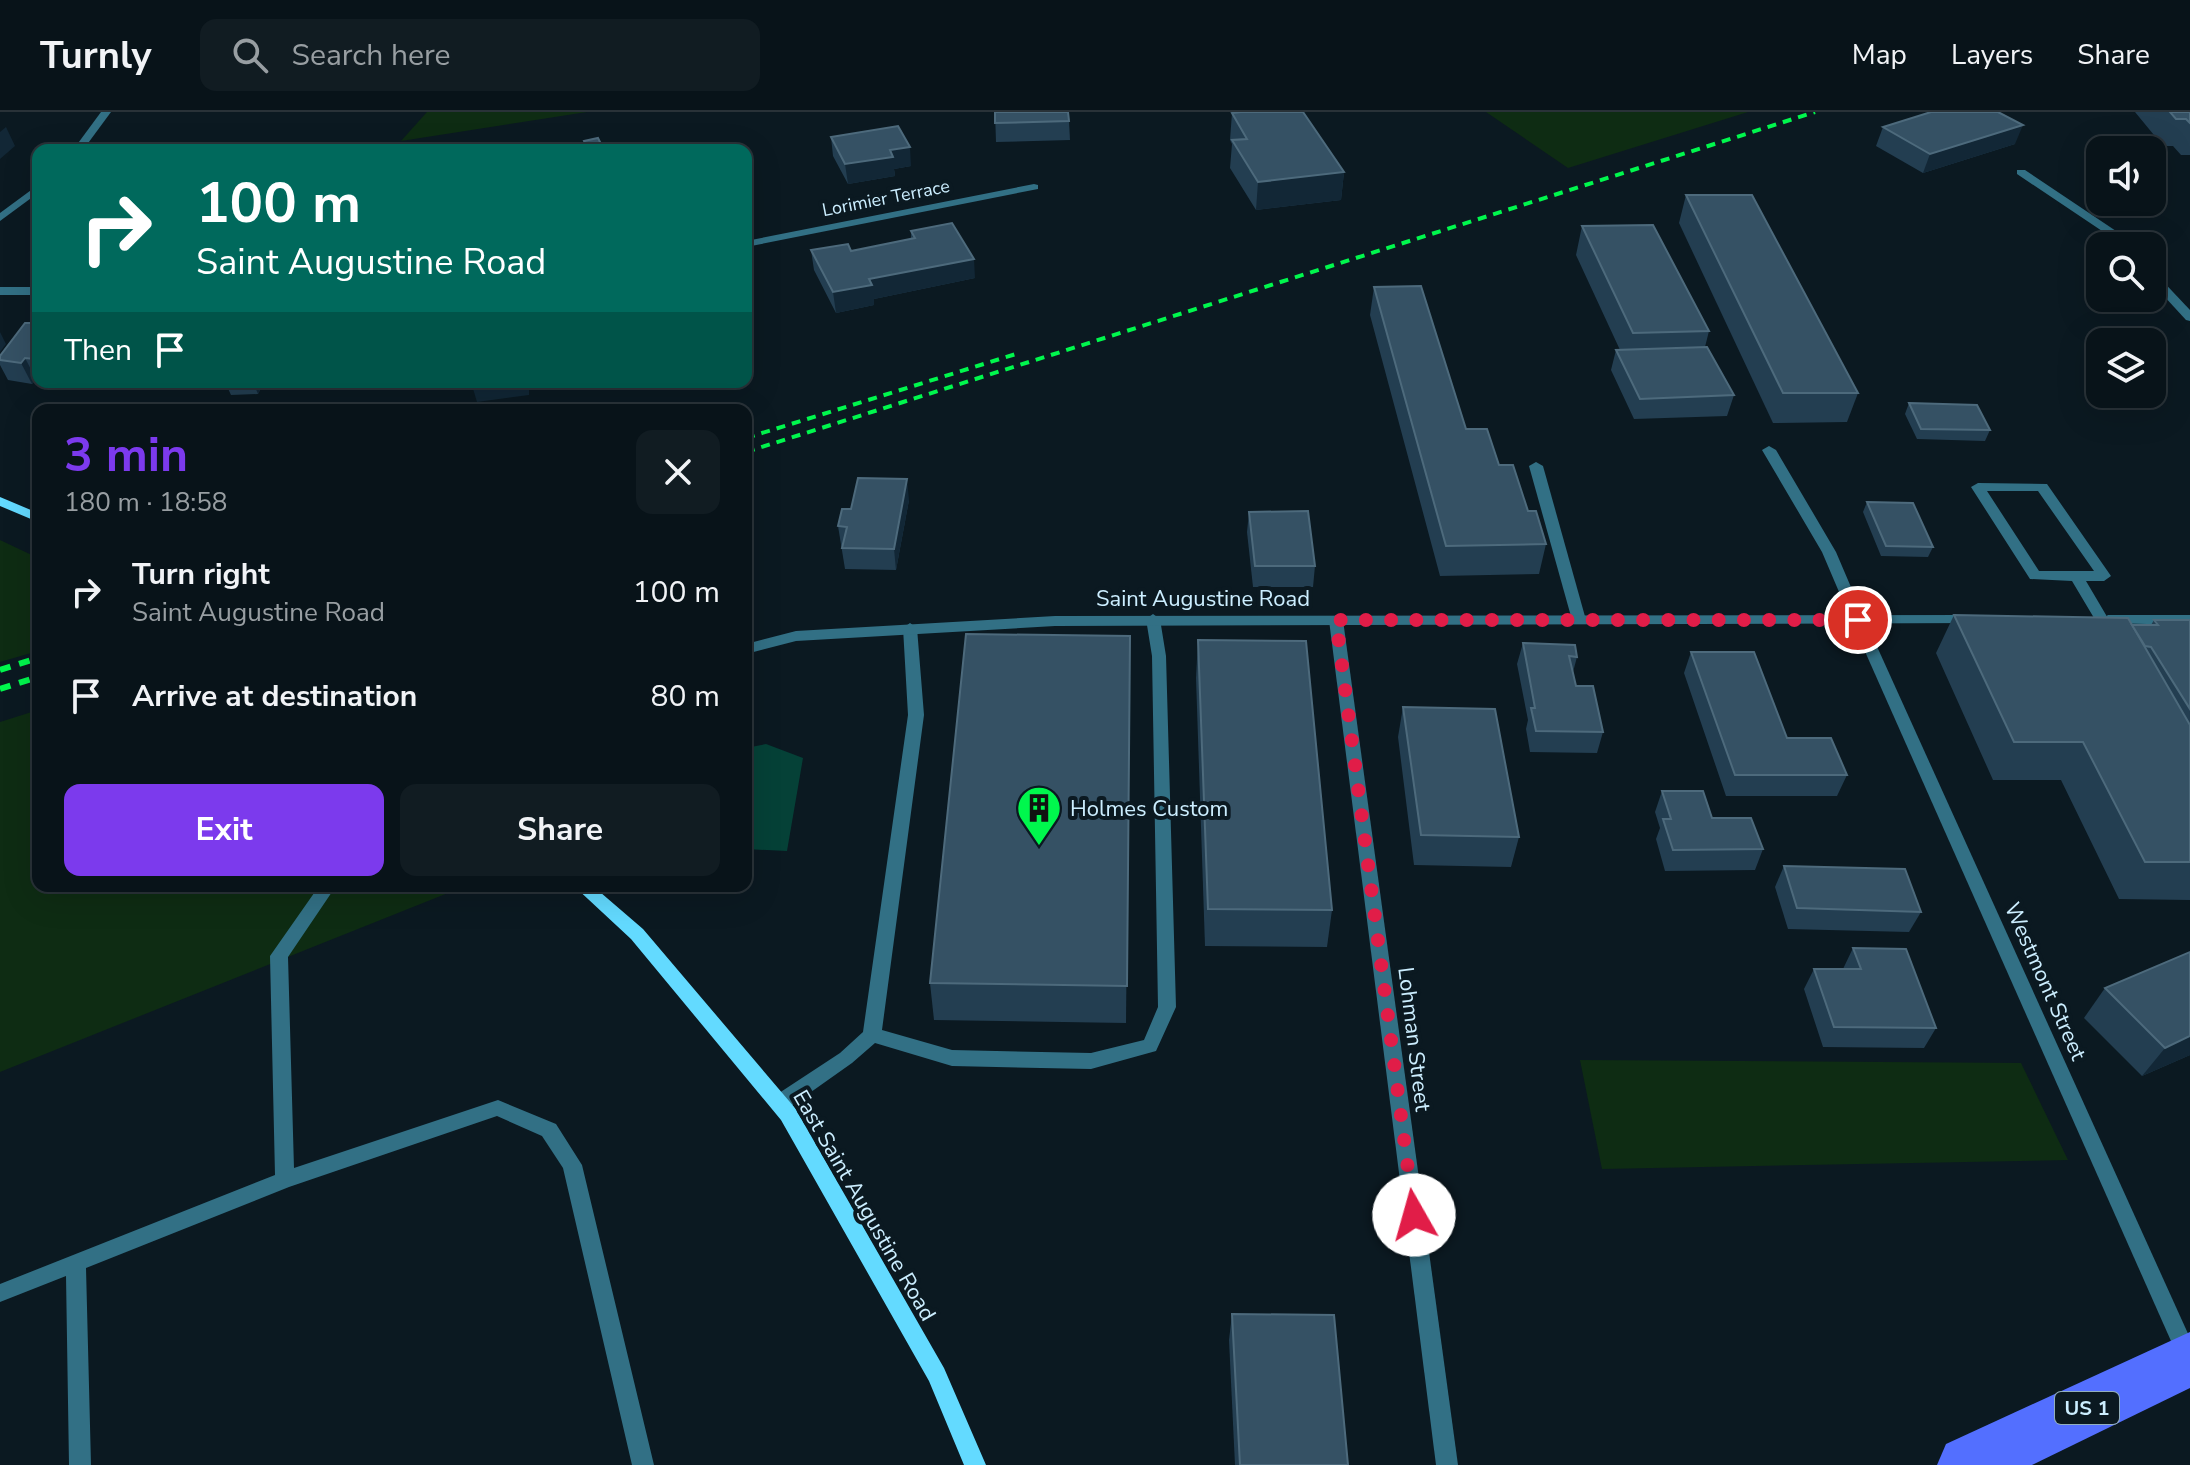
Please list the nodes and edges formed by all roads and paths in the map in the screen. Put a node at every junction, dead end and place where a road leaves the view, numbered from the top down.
1 (106, 112) edge
2 (82, 144) edge
3 (2021, 172) dead end
4 (1034, 187) dead end
5 (32, 193) edge
6 (0, 218) edge
7 (2111, 232) edge
8 (752, 243) edge
9 (0, 291) edge
10 (32, 291) edge
11 (2166, 291) edge
12 (2190, 317) edge
13 (1769, 450) dead end
14 (1536, 466) dead end
15 (0, 501) edge
16 (32, 515) edge
17 (2076, 576) junction
18 (1153, 619) junction
19 (1336, 620) junction
20 (1579, 620) junction
21 (1858, 620) junction
22 (1995, 620) edge
23 (2190, 620) edge
24 (910, 628) junction
25 (752, 647) edge
26 (324, 892) edge
27 (589, 892) edge
28 (872, 1035) junction
29 (780, 1103) junction
30 (285, 1180) junction
31 (76, 1263) junction
32 (0, 1293) edge
33 (2190, 1360) edge
34 (80, 1465) edge
35 (643, 1465) edge
36 (975, 1465) edge
37 (1447, 1465) edge
38 (1967, 1465) edge

1 - 2 street
3 - 7 street
4 - 8 street, Lorimier Terrace
5 - 6 street
9 - 10 street
11 - 12 street
13 - 21 street, Westmont Street
14 - 20 street
15 - 16 main road
17 - 17 street
17 - 23 street
18 - 19 street, Saint Augustine Road
18 - 24 street, Saint Augustine Road
18 - 28 street
19 - 20 street, Saint Augustine Road
19 - 37 street, Lohman Street
20 - 21 street, Saint Augustine Road
21 - 22 street, Saint Augustine Road
21 - 33 street, Westmont Street
24 - 25 street, Saint Augustine Road
24 - 28 street
26 - 30 street
27 - 29 main road, East Saint Augustine Road
28 - 29 street
29 - 36 main road, East Saint Augustine Road
30 - 31 street
30 - 35 street
31 - 32 street
31 - 34 street
33 - 38 main road, US 1

